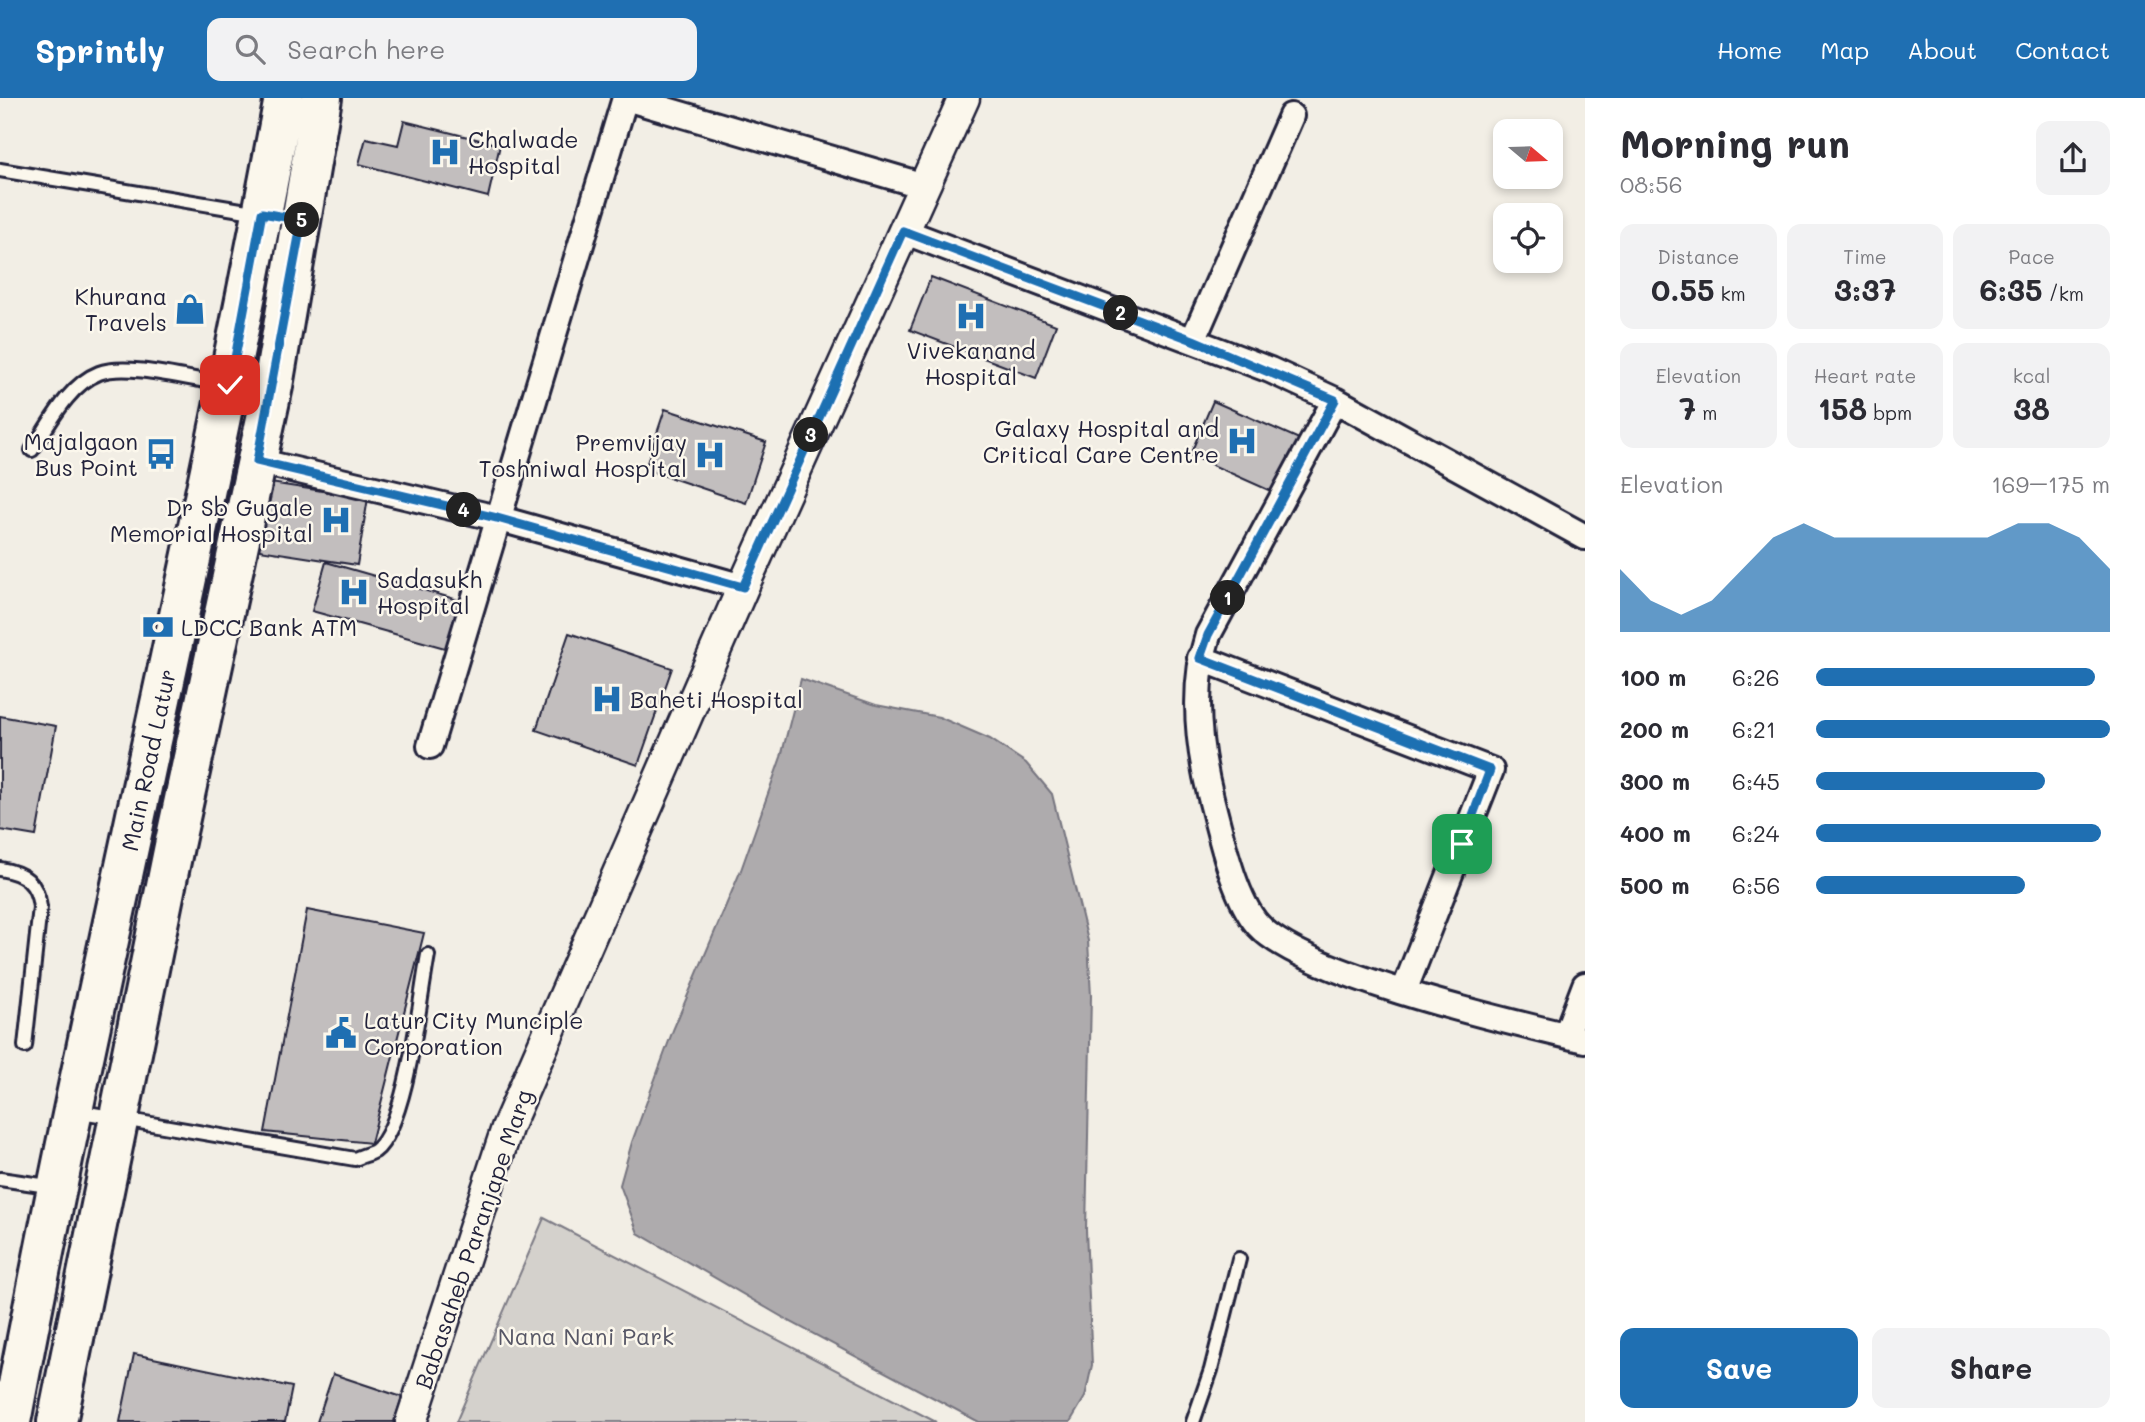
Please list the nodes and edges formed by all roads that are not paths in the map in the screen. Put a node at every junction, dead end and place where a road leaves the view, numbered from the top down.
1 (284, 98) edge
2 (322, 98) edge
3 (625, 98) edge
4 (964, 98) edge
5 (673, 105) edge
6 (1291, 116) dead end
7 (0, 170) edge
8 (924, 186) junction
9 (282, 217) junction
10 (903, 231) junction
11 (1193, 340) junction
12 (230, 385) junction
13 (1335, 400) junction
14 (32, 450) dead end
15 (257, 461) junction
16 (497, 518) junction
17 (1585, 537) edge
18 (743, 587) junction
19 (1200, 658) junction
20 (430, 746) dead end
21 (132, 835) junction
22 (174, 846) junction
23 (0, 869) edge
24 (428, 955) dead end
25 (1585, 985) edge
26 (1404, 991) junction
27 (1575, 1037) edge
28 (25, 1046) dead end
29 (72, 1111) junction
30 (118, 1116) junction
31 (0, 1179) edge
32 (55, 1187) junction
33 (1239, 1259) dead end
34 (11, 1422) edge
35 (57, 1422) edge
36 (411, 1422) edge
37 (1194, 1422) edge

1 - 9 main road, Main Road Latur
2 - 9 main road, Main Road Latur
3 - 5 street
3 - 16 street
4 - 8 street, Babasaheb Paranjape Marg
5 - 8 street
6 - 11 street
7 - 9 lane
8 - 10 street, Babasaheb Paranjape Marg
9 - 12 main road, Main Road Latur
9 - 15 main road, Main Road Latur
10 - 11 street
10 - 18 street, Babasaheb Paranjape Marg
11 - 13 street
12 - 14 lane
12 - 21 main road, Main Road Latur
13 - 17 street
13 - 19 street
15 - 16 street
15 - 22 main road, Main Road Latur
16 - 18 street
16 - 20 street
18 - 36 street, Babasaheb Paranjape Marg
19 - 26 street
19 - 26 street
21 - 22 main road
21 - 29 main road, Main Road Latur
22 - 30 main road, Main Road Latur
23 - 28 lane
24 - 30 lane
25 - 27 street
26 - 27 street
29 - 30 lane
29 - 32 main road, Main Road Latur
30 - 35 main road, Main Road Latur
31 - 32 lane
32 - 34 main road, Main Road Latur
33 - 37 lane

